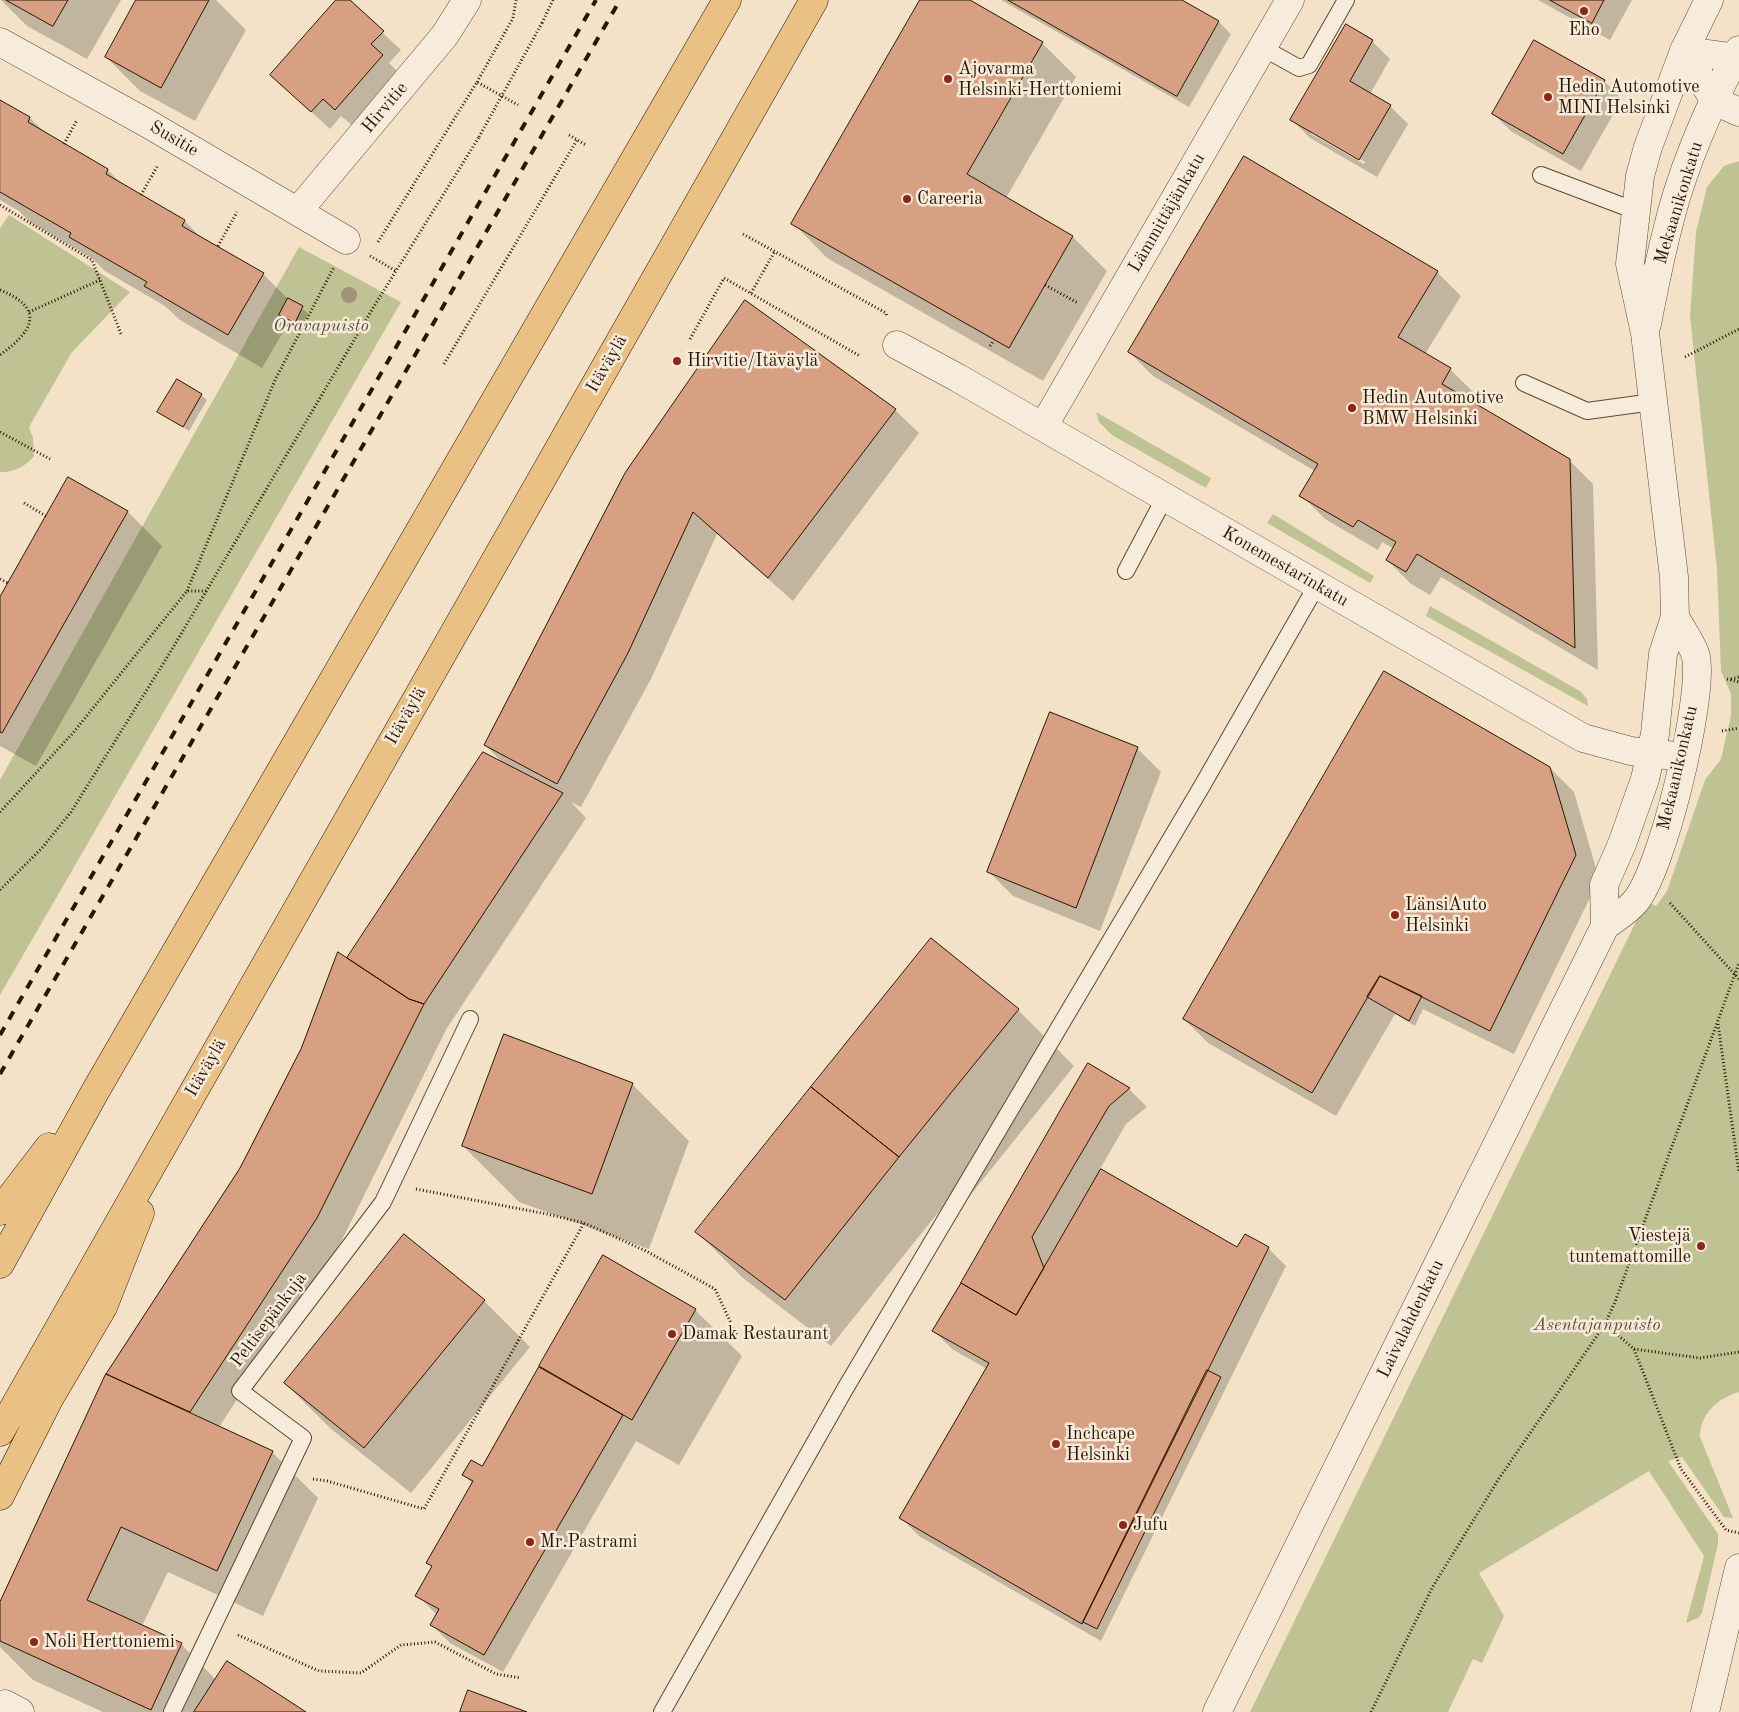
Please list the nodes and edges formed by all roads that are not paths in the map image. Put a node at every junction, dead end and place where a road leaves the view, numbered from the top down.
1 (467, 0) edge
2 (727, 0) edge
3 (814, 0) edge
4 (1290, 0) edge
5 (1346, 0) edge
6 (1709, 0) edge
7 (0, 42) edge
8 (1263, 48) junction
9 (1684, 51) junction
10 (1738, 55) edge
11 (1727, 107) edge
12 (1541, 175) dead end
13 (298, 210) junction
14 (1636, 211) junction
15 (346, 240) road end
16 (1645, 333) junction
17 (897, 345) dead end
18 (1524, 383) dead end
19 (1652, 402) junction
20 (1043, 427) junction
21 (1165, 497) junction
22 (1126, 571) dead end
23 (1317, 585) junction
24 (1675, 617) junction
25 (1651, 753) junction
26 (1684, 757) junction
27 (1622, 844) joint
28 (1654, 863) joint
29 (1605, 926) junction
30 (470, 1019) dead end
31 (96, 1090) junction
32 (172, 1127) junction
33 (0, 1210) edge
34 (0, 1264) edge
35 (0, 1432) edge
36 (0, 1496) edge
37 (1739, 1568) edge
38 (172, 1712) edge
39 (662, 1712) edge
40 (1217, 1712) edge
41 (1705, 1712) edge

1 - 13 street, Hirvitie
2 - 31 highway
3 - 32 highway, Itäväylä
4 - 8 street, Lämmittäjänkatu
5 - 8 lane
6 - 9 street, Mekaanikonkatu
7 - 13 street, Susitie
8 - 20 street, Lämmittäjänkatu
9 - 10 street
9 - 11 street
9 - 14 street, Mekaanikonkatu
10 - 11 street, Mekaanikonkatu
11 - 16 street, Mekaanikonkatu
12 - 14 lane
13 - 15 street, Susitie
14 - 16 street, Mekaanikonkatu
16 - 19 street, Mekaanikonkatu
17 - 20 street, Konemestarinkatu
18 - 19 lane
19 - 24 street, Mekaanikonkatu
20 - 21 street, Konemestarinkatu
21 - 22 lane
21 - 23 street, Konemestarinkatu
23 - 25 street, Konemestarinkatu
23 - 39 lane
24 - 25 street, Mekaanikonkatu
24 - 26 street, Mekaanikonkatu
25 - 26 street, Konemestarinkatu
25 - 27 street, Mekaanikonkatu
26 - 28 street, Mekaanikonkatu
27 - 29 street, Laivalahdenkatu
28 - 29 street, Laivalahdenkatu
29 - 40 street, Laivalahdenkatu
30 - 38 lane, Peltisepänkuja
31 - 33 highway
31 - 34 highway
32 - 35 highway, Itäväylä
32 - 36 highway
37 - 41 street

